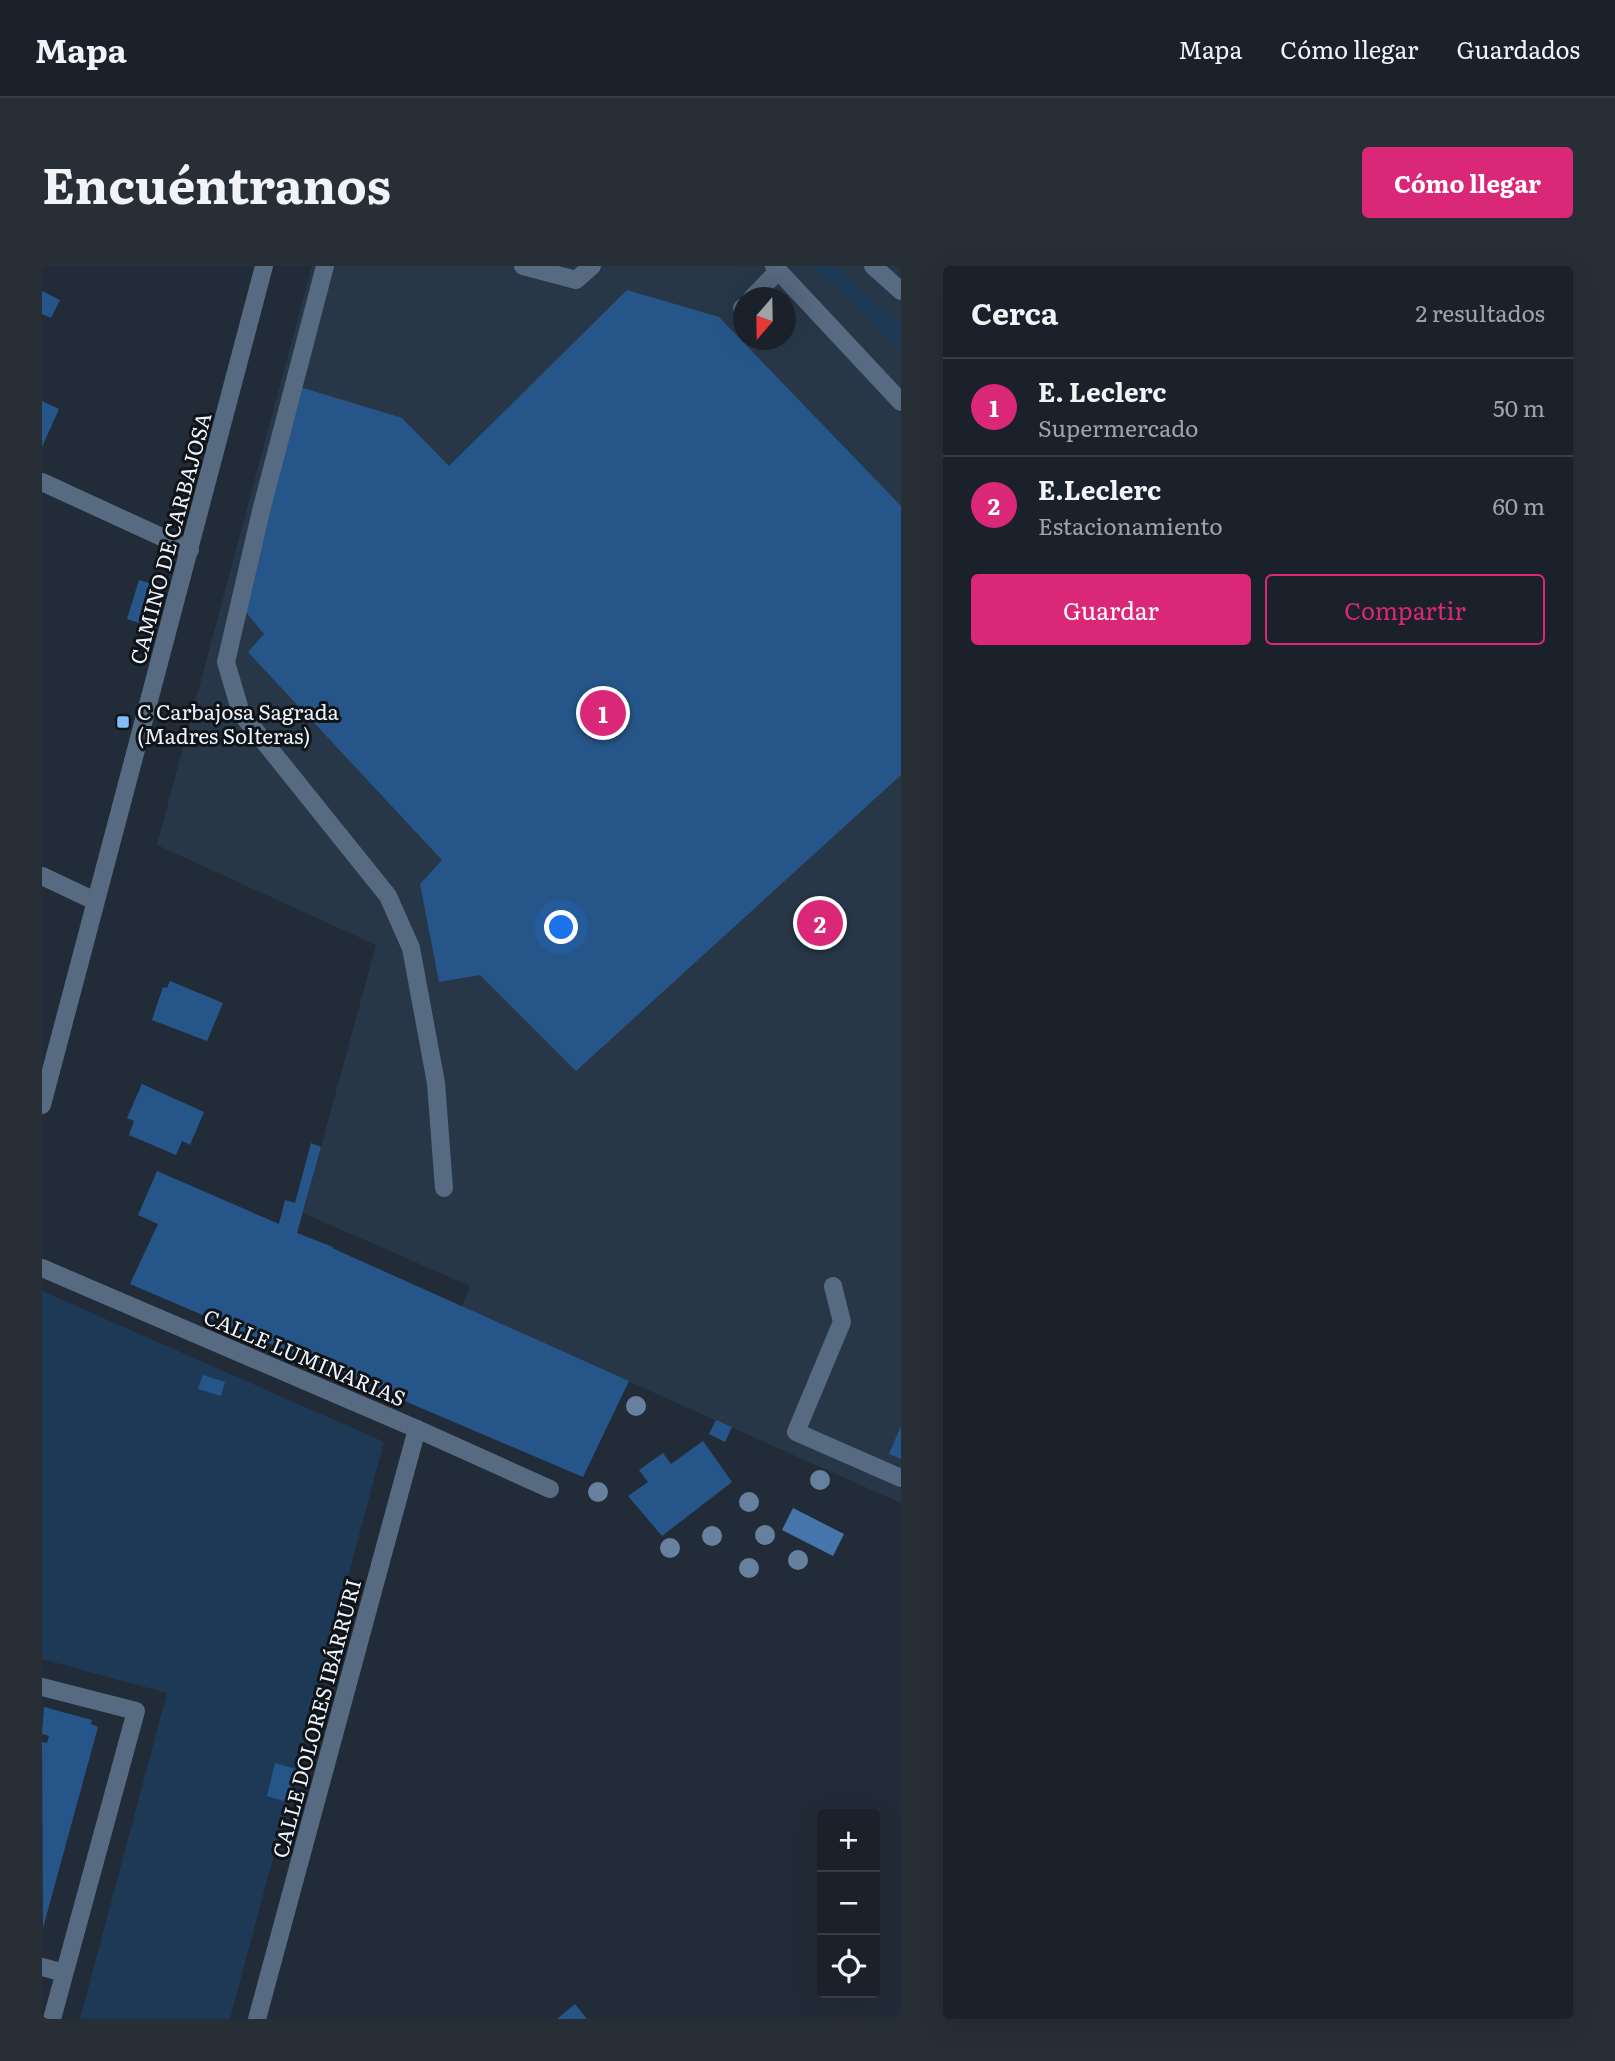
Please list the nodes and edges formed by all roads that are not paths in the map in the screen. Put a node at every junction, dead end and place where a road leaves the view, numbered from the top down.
1 (264, 266) edge
2 (325, 266) edge
3 (523, 266) edge
4 (592, 266) edge
5 (873, 266) edge
6 (776, 268) edge
7 (760, 287) edge
8 (901, 291) edge
9 (901, 402) edge
10 (42, 482) edge
11 (190, 550) junction
12 (42, 876) edge
13 (95, 901) junction
14 (42, 1105) edge
15 (444, 1188) dead end
16 (42, 1268) edge
17 (833, 1286) dead end
18 (417, 1429) junction
19 (901, 1478) edge
20 (550, 1489) dead end
21 (42, 1687) edge
22 (42, 1967) edge
23 (64, 1973) junction
24 (52, 2019) edge
25 (257, 2019) edge

1 - 11 street, CAMINO DE CARBAJOSA
2 - 15 street
3 - 4 street
5 - 8 street
6 - 7 street
6 - 9 street
10 - 11 street
11 - 13 street, CAMINO DE CARBAJOSA
12 - 13 street
13 - 14 street, CAMINO DE CARBAJOSA
16 - 18 street, CALLE LUMINARIAS
17 - 19 street
18 - 20 street, CALLE LUMINARIAS
18 - 25 street, CALLE DOLORES IBÁRRURI
21 - 23 street
22 - 23 street
23 - 24 street

